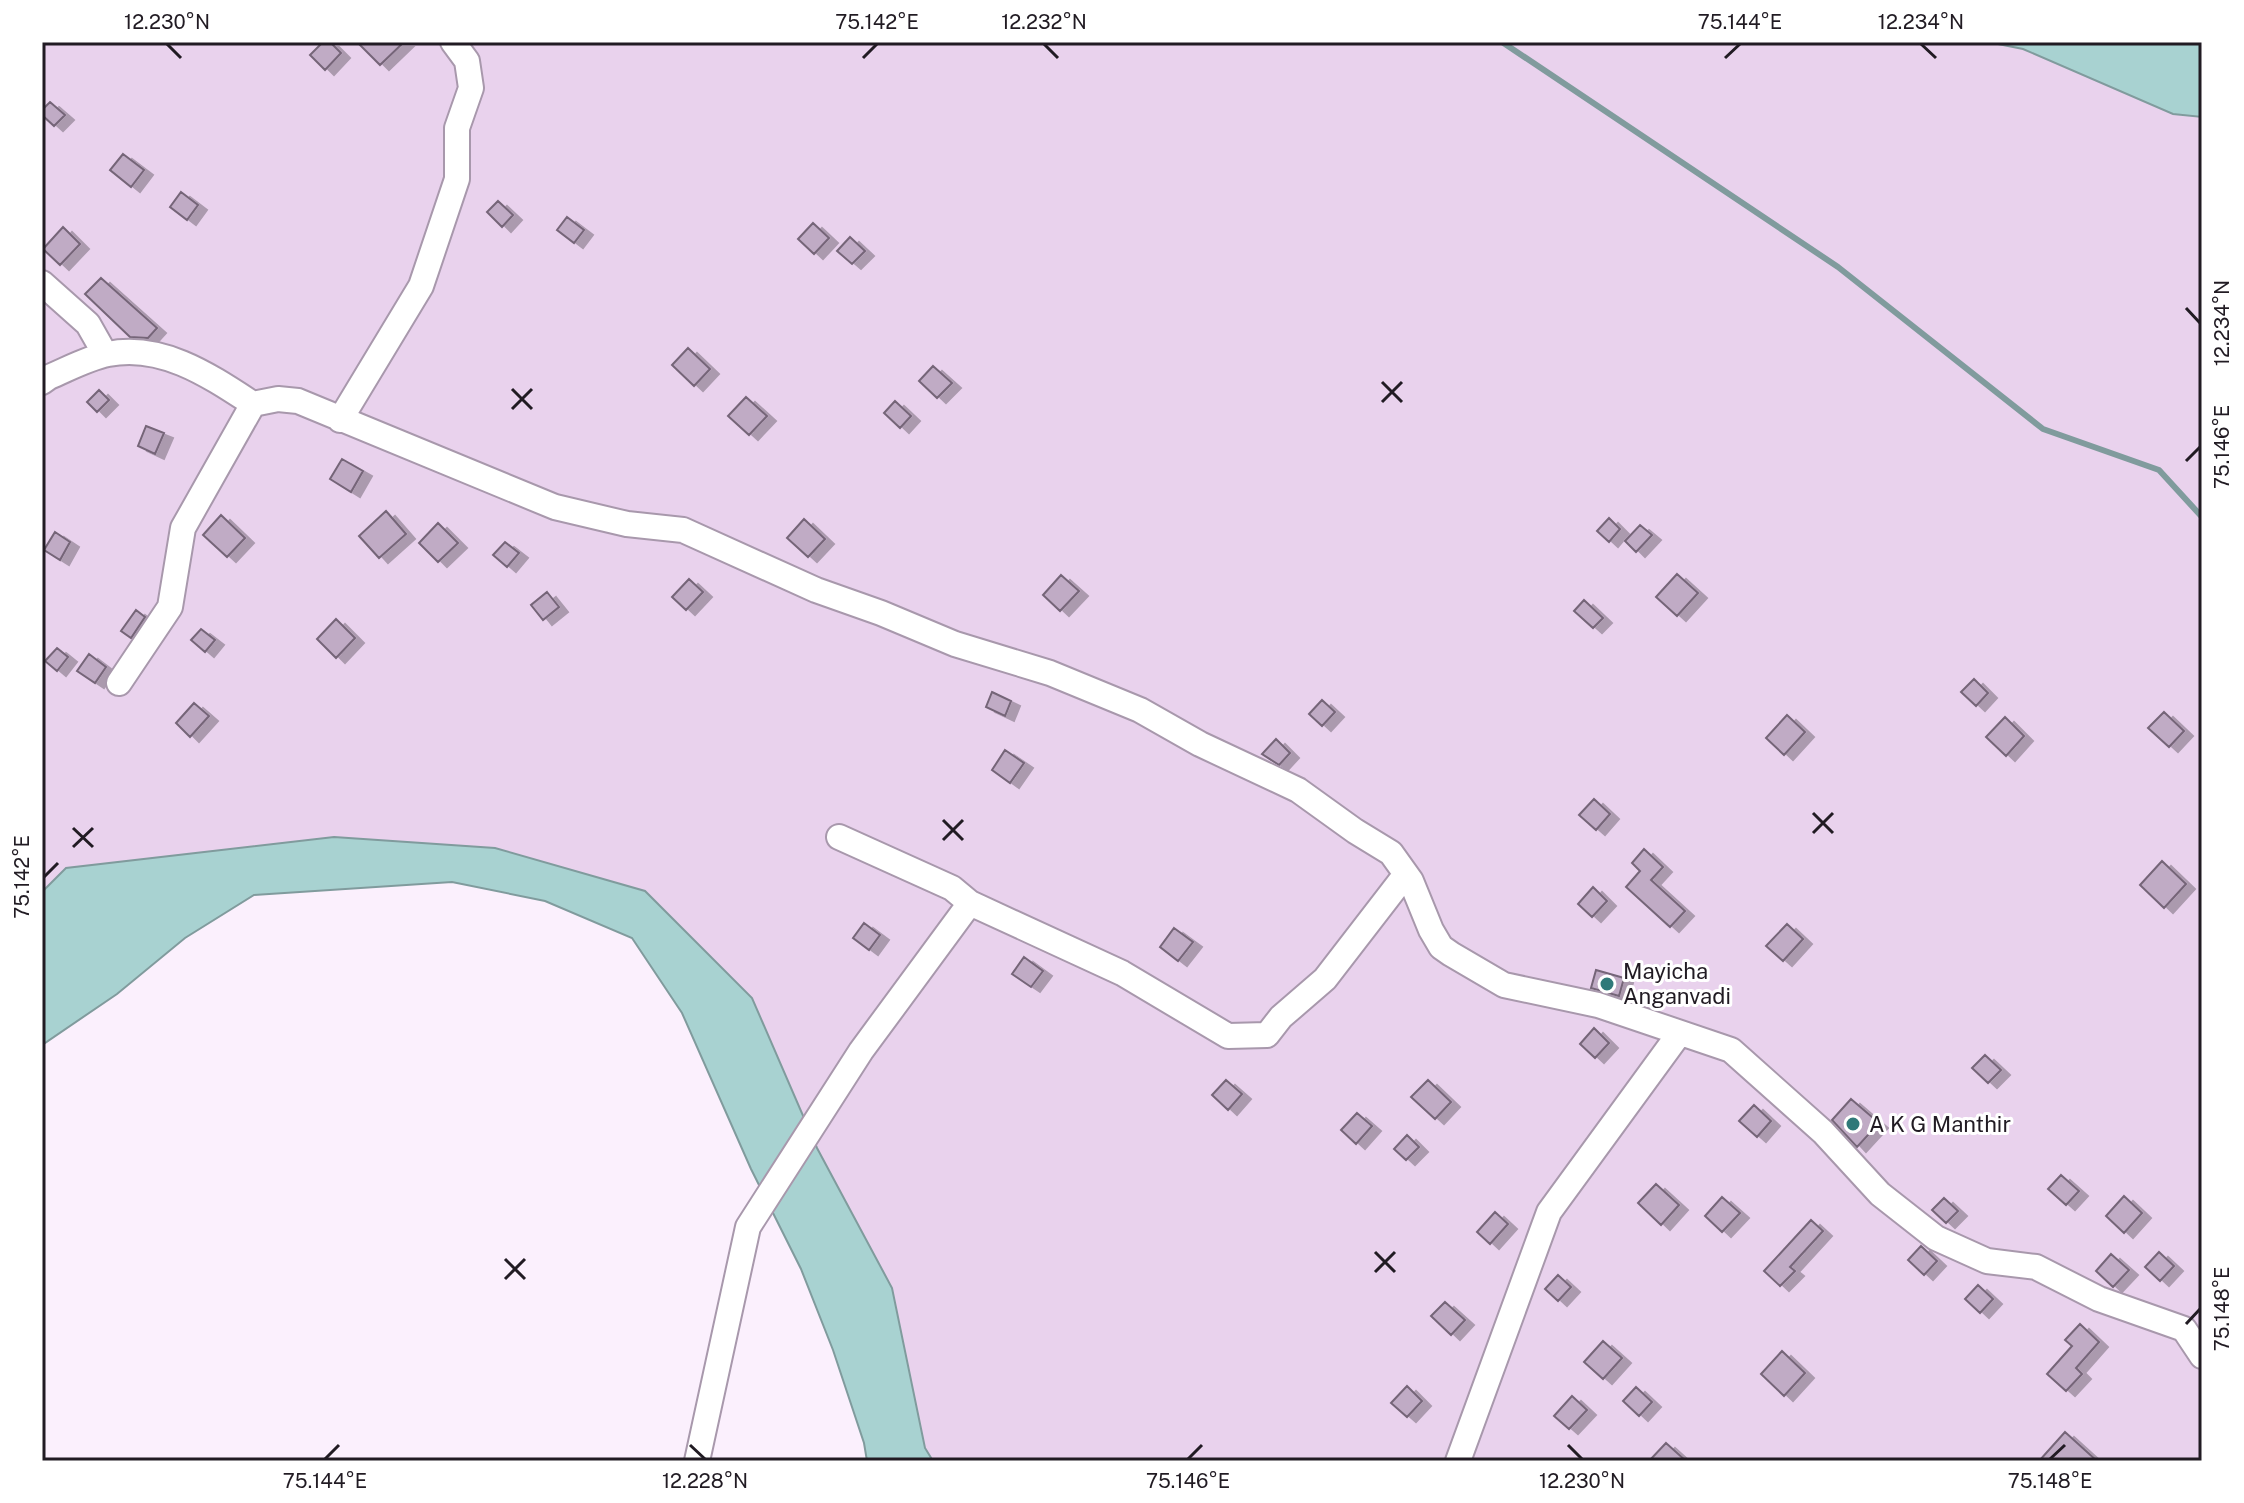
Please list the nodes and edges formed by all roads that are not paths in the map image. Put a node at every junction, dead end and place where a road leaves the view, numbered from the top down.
1 (453, 42) edge
2 (42, 283) edge
3 (105, 354) junction
4 (42, 382) edge
5 (253, 404) junction
6 (340, 420) junction
7 (119, 683) dead end
8 (839, 837) dead end
9 (1406, 874) junction
10 (970, 903) junction
11 (1679, 1034) junction
12 (2202, 1356) edge
13 (697, 1461) edge
14 (1458, 1461) edge

1 - 6 street
2 - 3 street
3 - 4 street
3 - 5 street
5 - 6 street
5 - 7 street
6 - 9 street
8 - 10 street
9 - 10 street
9 - 11 street
10 - 13 street
11 - 12 street
11 - 14 street

